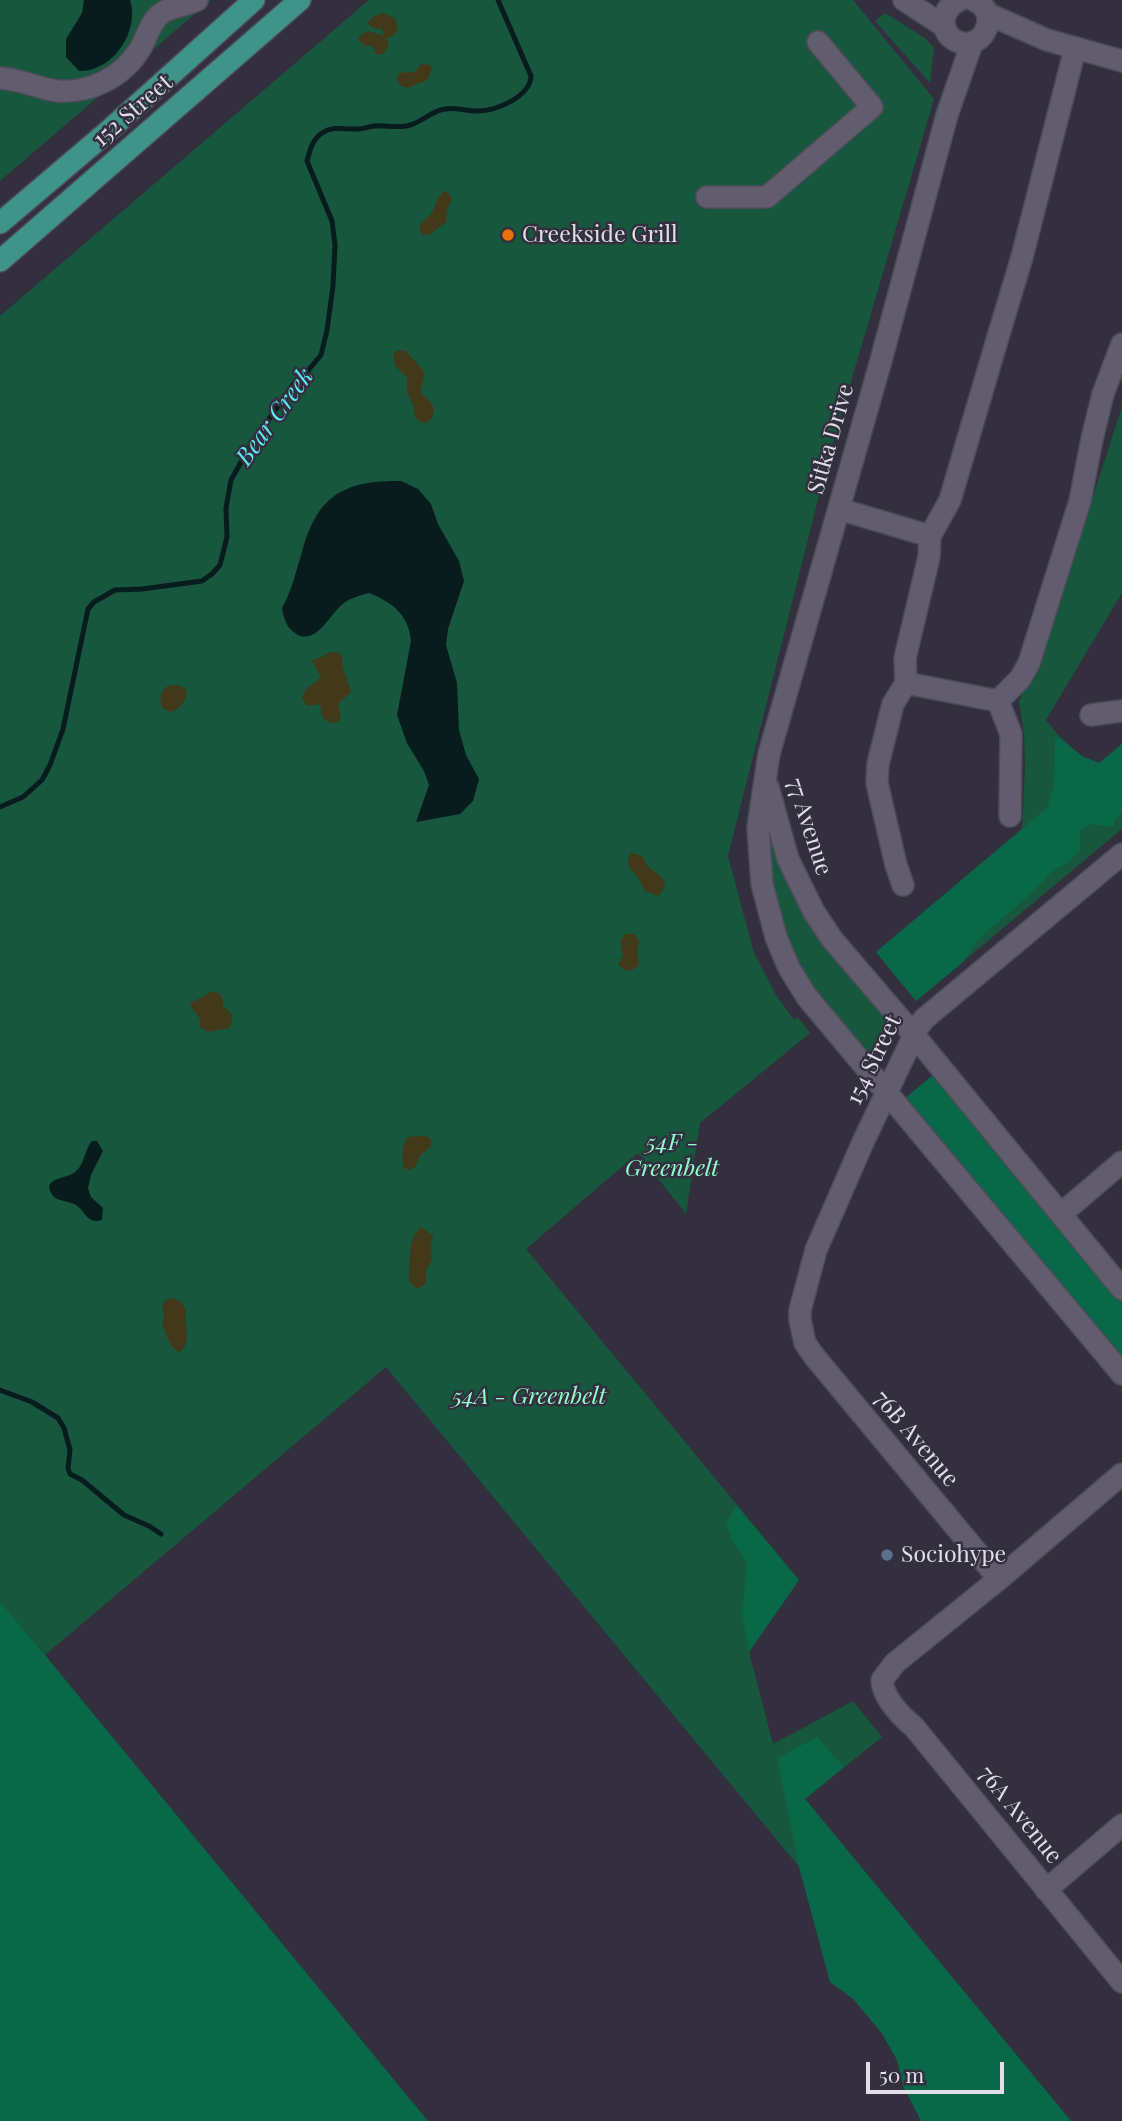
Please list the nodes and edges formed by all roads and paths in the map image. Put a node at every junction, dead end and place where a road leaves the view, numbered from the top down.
1 (197, 0) edge
2 (254, 0) edge
3 (300, 0) edge
4 (904, 0) edge
5 (948, 2) edge
6 (973, 20) edge
7 (818, 42) dead end
8 (1074, 49) junction
9 (1122, 61) edge
10 (0, 78) edge
11 (707, 197) dead end
12 (0, 223) edge
13 (0, 261) edge
14 (1122, 344) edge
15 (839, 509) junction
16 (930, 536) junction
17 (906, 683) junction
18 (998, 701) junction
19 (1122, 711) edge
20 (1091, 715) dead end
21 (766, 777) junction
22 (1010, 816) dead end
23 (1122, 854) edge
24 (903, 886) dead end
25 (914, 1035) junction
26 (888, 1093) junction
27 (1122, 1163) edge
28 (1061, 1214) junction
29 (1122, 1289) edge
30 (802, 1327) joint
31 (1122, 1374) edge
32 (1122, 1474) edge
33 (999, 1579) junction
34 (1122, 1825) edge
35 (1046, 1890) junction
36 (1122, 1982) edge

1 - 10 street
2 - 12 main road, 152 Street
3 - 13 main road, 152 Street
4 - 6 street
5 - 6 street, Sitka Drive
6 - 8 street
6 - 15 street, Sitka Drive
7 - 11 street
8 - 9 street
8 - 16 street
14 - 18 street
15 - 16 street
15 - 21 street, Sitka Drive
16 - 17 street
17 - 18 street
17 - 24 street
18 - 22 street
19 - 20 street
21 - 25 street, 77 Avenue
21 - 26 street, 77 Avenue
23 - 25 street, 154 Street
25 - 26 street, 154 Street
25 - 28 street, 77 Avenue
26 - 30 street, 154 Street
26 - 31 street, 77 Avenue
27 - 28 street
28 - 29 street, 77 Avenue
30 - 33 street, 76B Avenue
32 - 33 street
33 - 35 street, 76A Avenue
34 - 35 street
35 - 36 street, 76A Avenue

